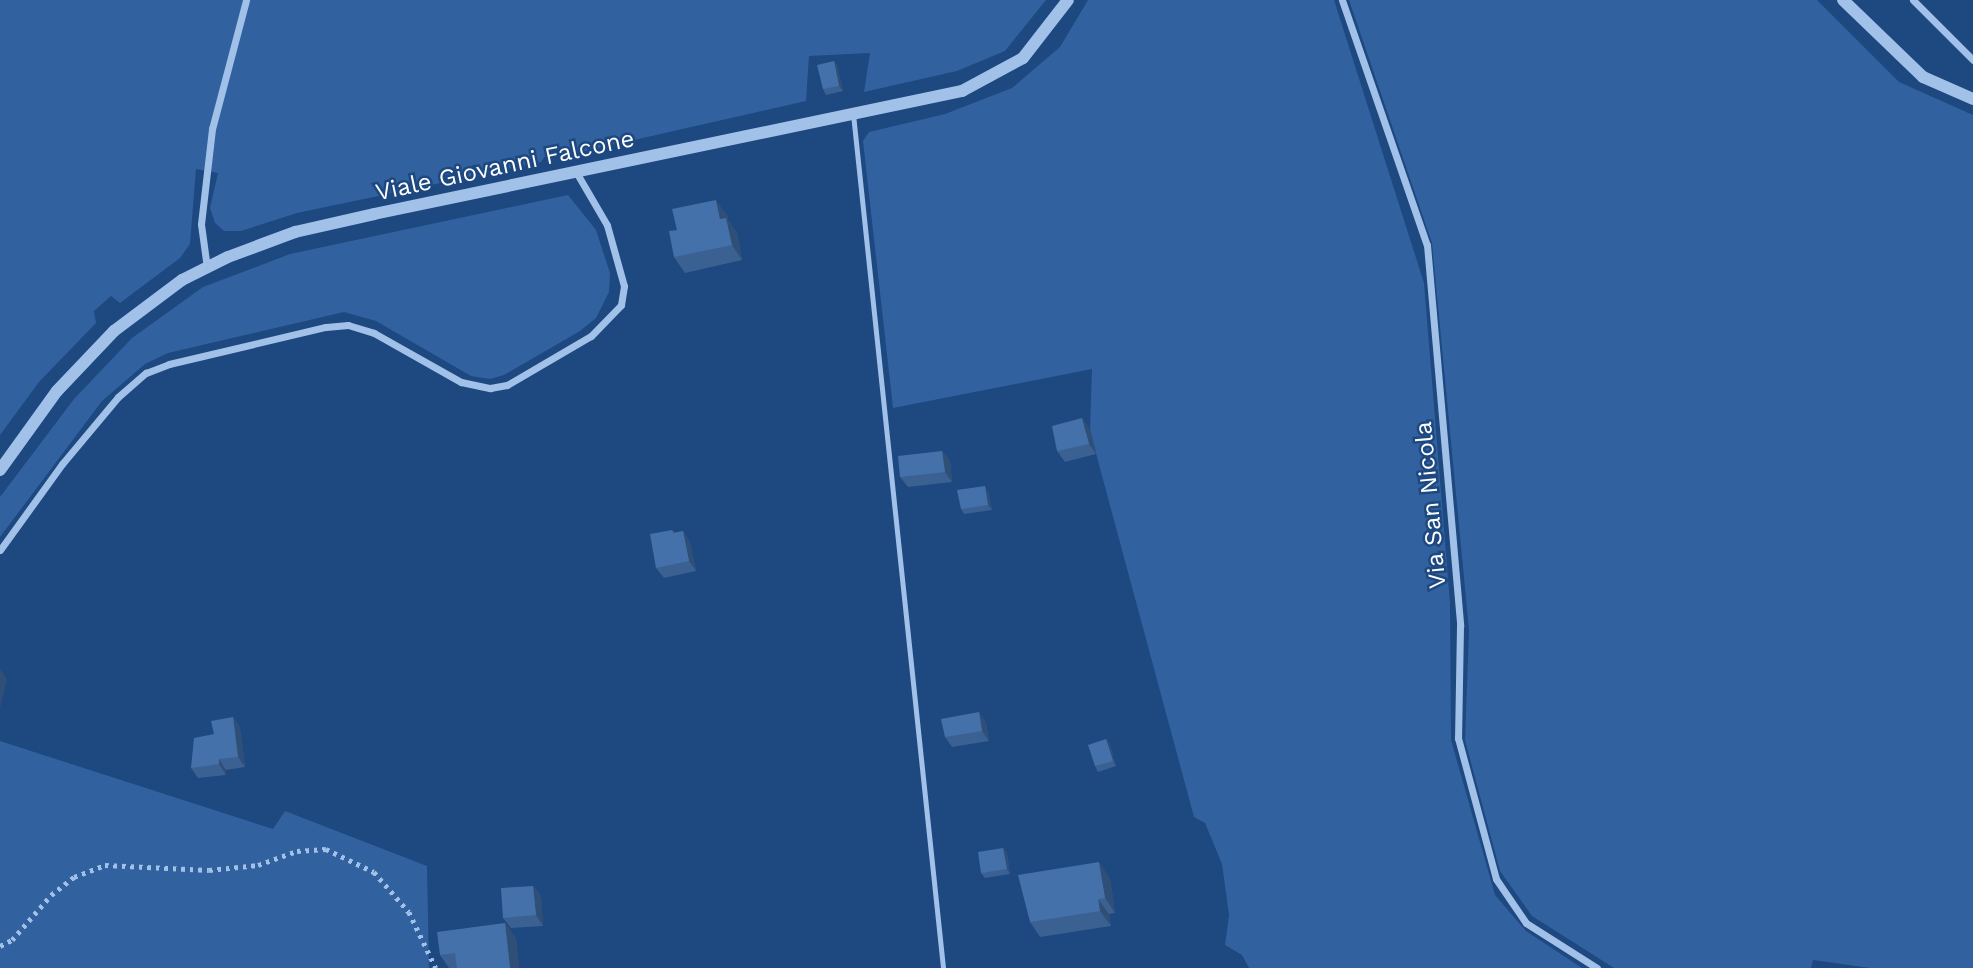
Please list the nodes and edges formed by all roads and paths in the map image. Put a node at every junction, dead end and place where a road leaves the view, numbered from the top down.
1 (246, 0) edge
2 (1068, 0) edge
3 (1342, 0) edge
4 (1843, 0) edge
5 (1913, 0) edge
6 (1973, 60) edge
7 (1973, 99) edge
8 (853, 114) junction
9 (576, 172) junction
10 (207, 268) junction
11 (0, 470) edge
12 (0, 550) edge
13 (0, 946) edge
14 (436, 968) edge
15 (943, 968) edge
16 (1597, 968) edge

1 - 10 street
2 - 8 street, Viale Giovanni Falcone
3 - 16 street, Via San Nicola
4 - 7 street
5 - 6 street
8 - 9 street, Viale Giovanni Falcone
8 - 15 lane
9 - 10 street, Viale Giovanni Falcone
9 - 12 street
10 - 11 street, Viale Giovanni Falcone
13 - 14 path

